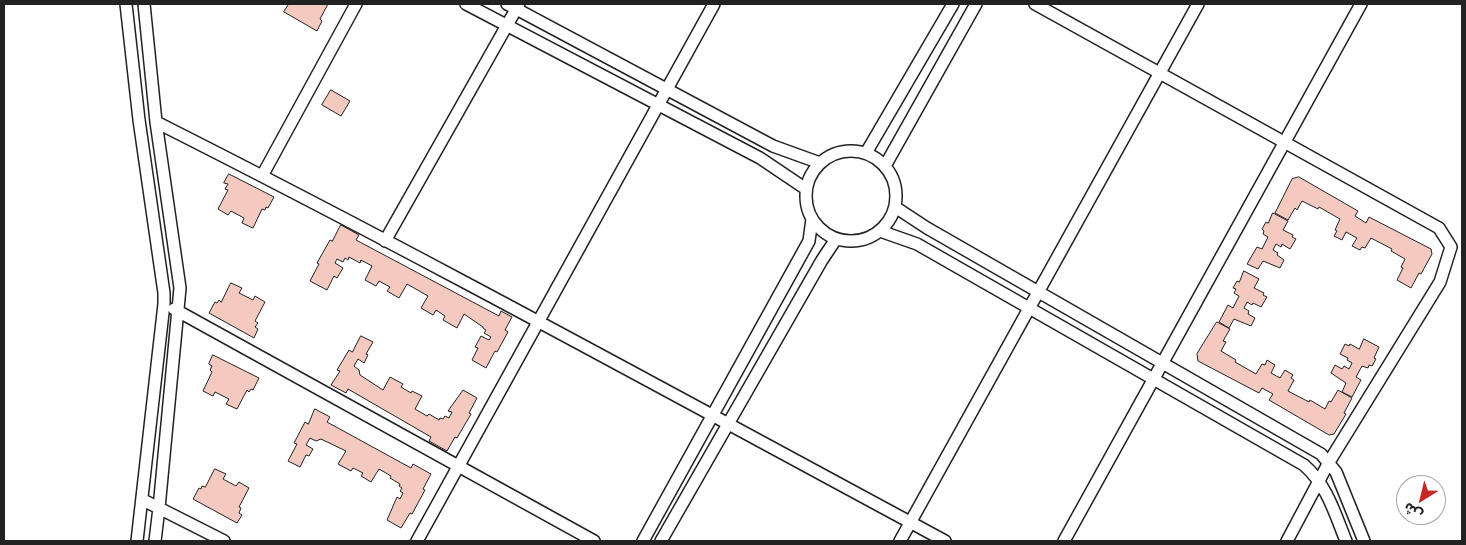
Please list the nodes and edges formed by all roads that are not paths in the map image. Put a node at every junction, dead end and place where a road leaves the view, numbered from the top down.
1 (126, 4) edge
2 (144, 4) edge
3 (356, 4) edge
4 (466, 4) edge
5 (714, 4) edge
6 (953, 4) edge
7 (976, 4) edge
8 (1035, 4) edge
9 (1198, 4) edge
10 (1361, 4) edge
11 (514, 5) edge
12 (507, 26) junction
13 (1160, 73) junction
14 (667, 88) junction
15 (658, 105) junction
16 (156, 122) junction
17 (1285, 142) junction
18 (866, 153) junction
19 (820, 163) junction
20 (885, 166) junction
21 (262, 176) junction
22 (806, 189) junction
23 (895, 207) junction
24 (812, 219) junction
25 (880, 231) junction
26 (836, 239) junction
27 (385, 241) junction
28 (1039, 291) junction
29 (164, 304) junction
30 (1029, 308) junction
31 (179, 311) junction
32 (538, 322) junction
33 (1162, 362) junction
34 (1152, 378) junction
35 (712, 416) junction
36 (728, 424) junction
37 (1329, 462) junction
38 (458, 466) junction
39 (1319, 479) junction
40 (143, 500) junction
41 (159, 508) junction
42 (910, 522) junction
43 (137, 541) edge
44 (155, 541) edge
45 (224, 541) edge
46 (417, 541) edge
47 (594, 541) edge
48 (644, 541) edge
49 (661, 541) edge
50 (900, 541) edge
51 (945, 541) edge
52 (1064, 541) edge
53 (1286, 541) edge
54 (1346, 541) edge
55 (1364, 541) edge

1 - 29 street
2 - 16 street
3 - 21 street
4 - 12 street
5 - 14 street
6 - 18 street
7 - 20 street
8 - 13 street
9 - 13 street
10 - 17 street
11 - 12 street
11 - 14 street
12 - 15 street
12 - 27 street
13 - 17 street
13 - 28 street
14 - 15 street
14 - 19 street
15 - 22 street
15 - 32 street
16 - 21 street
16 - 31 street
17 - 33 street
17 - 37 street
18 - 19 street
18 - 20 street
19 - 22 street
20 - 23 street
21 - 27 street
22 - 24 street
23 - 25 street
23 - 28 street
24 - 26 street
24 - 35 street
25 - 26 street
25 - 30 street
26 - 36 street
27 - 32 street
28 - 30 street
28 - 33 street
29 - 31 street
29 - 40 street
30 - 34 street
30 - 42 street
31 - 38 street
31 - 41 street
32 - 35 street
32 - 38 street
33 - 34 street
33 - 37 street
34 - 39 street
34 - 52 street
35 - 36 street
35 - 48 street
36 - 42 street
36 - 49 street
37 - 39 street
37 - 55 street
38 - 46 street
38 - 47 street
39 - 53 street
39 - 54 street
40 - 41 street
40 - 43 street
41 - 44 street
41 - 45 street
42 - 50 street
42 - 51 street

